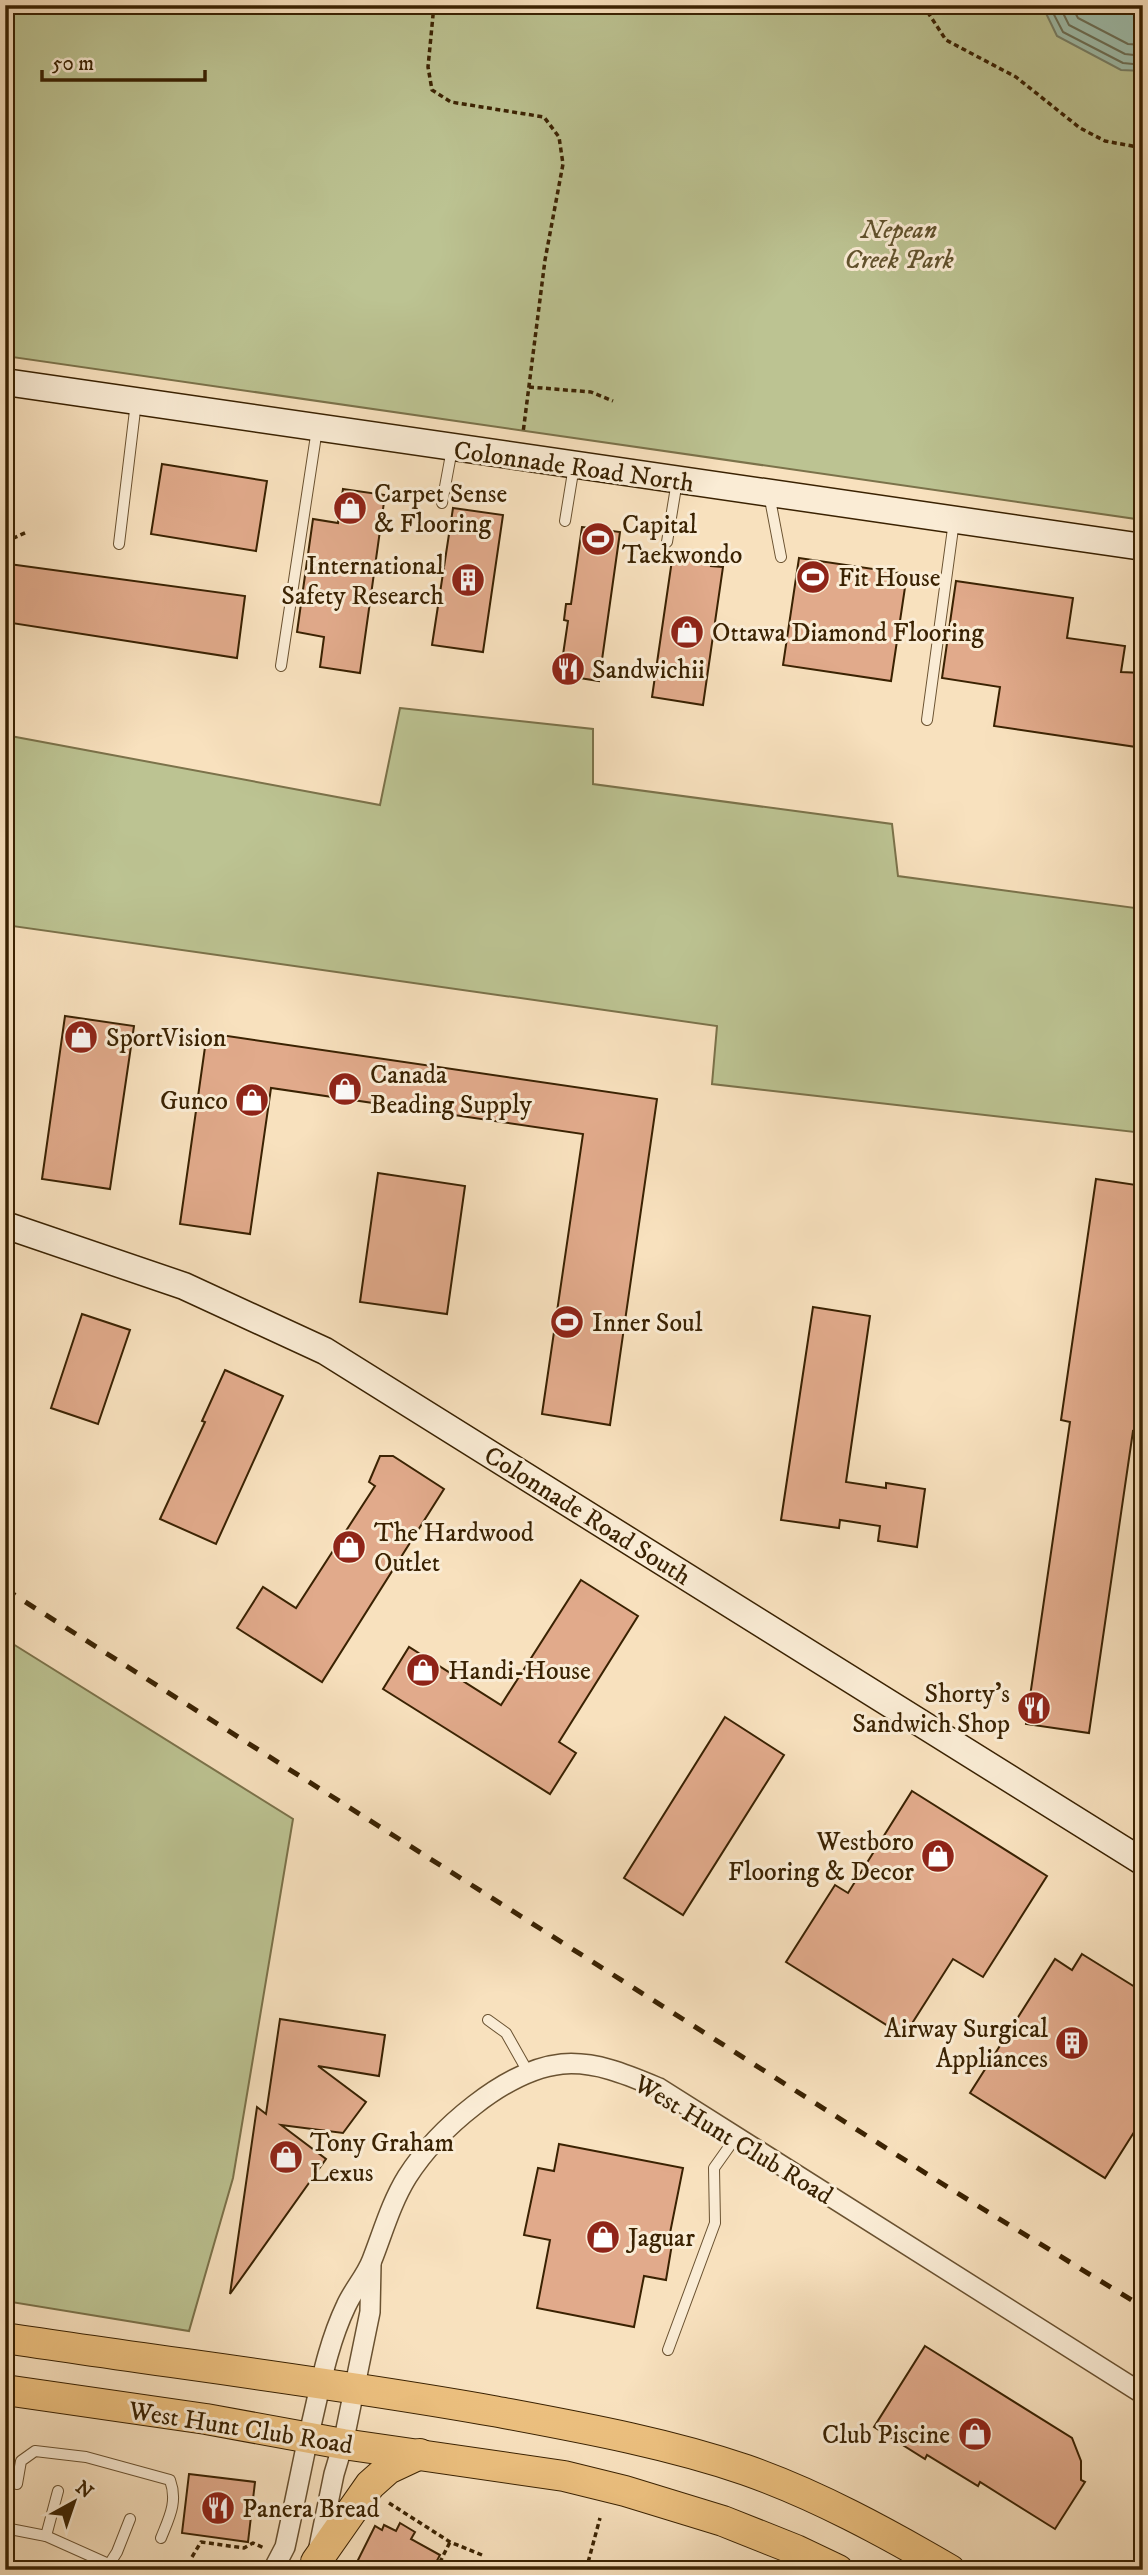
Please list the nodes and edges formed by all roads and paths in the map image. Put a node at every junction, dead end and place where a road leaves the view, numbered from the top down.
1 (434, 5) edge
2 (923, 5) edge
3 (1143, 148) edge
4 (5, 382) edge
5 (529, 387) junction
6 (136, 401) junction
7 (613, 401) dead end
8 (317, 428) junction
9 (452, 448) junction
10 (520, 458) junction
11 (574, 466) junction
12 (677, 480) junction
13 (768, 494) junction
14 (442, 503) dead end
15 (565, 521) dead end
16 (954, 521) junction
17 (27, 532) dead end
18 (5, 542) edge
19 (667, 542) dead end
20 (119, 544) dead end
21 (1143, 547) edge
22 (782, 557) dead end
23 (281, 666) dead end
24 (928, 720) dead end
25 (5, 1225) edge
26 (1141, 1857) edge
27 (488, 2020) dead end
28 (528, 2072) junction
29 (736, 2137) junction
30 (371, 2263) junction
31 (5, 2338) edge
32 (668, 2350) dead end
33 (319, 2382) junction
34 (355, 2387) junction
35 (5, 2390) edge
36 (1143, 2394) edge
37 (308, 2438) junction
38 (343, 2444) junction
39 (420, 2454) junction
40 (17, 2484) dead end
41 (58, 2491) dead end
42 (379, 2496) dead end
43 (600, 2518) dead end
44 (130, 2519) dead end
45 (5, 2528) edge
46 (46, 2536) junction
47 (160, 2538) dead end
48 (450, 2542) junction
49 (266, 2549) dead end
50 (482, 2554) dead end
51 (192, 2557) dead end
52 (110, 2563) junction
53 (314, 2566) edge
54 (122, 2570) edge
55 (273, 2570) edge
56 (436, 2570) edge
57 (586, 2570) edge
58 (838, 2570) edge
59 (950, 2570) edge

1 - 5 path
2 - 3 path
4 - 6 street, Colonnade Road North
5 - 7 path
5 - 10 path
6 - 8 street, Colonnade Road North
6 - 20 lane
8 - 9 street, Colonnade Road North
8 - 23 lane
9 - 10 street, Colonnade Road North
9 - 14 lane
10 - 11 street, Colonnade Road North
11 - 12 street, Colonnade Road North
11 - 15 lane
12 - 13 street, Colonnade Road North
12 - 19 lane
13 - 16 street, Colonnade Road North
13 - 22 lane
16 - 21 street, Colonnade Road North
16 - 24 lane
17 - 18 path
25 - 26 street, Colonnade Road South
27 - 28 lane
28 - 29 street, West Hunt Club Road
28 - 30 street, West Hunt Club Road
29 - 32 lane
29 - 36 street, West Hunt Club Road
30 - 33 street, West Hunt Club Road
30 - 34 street, West Hunt Club Road
31 - 33 main road, West Hunt Club Road
33 - 34 main road, West Hunt Club Road
33 - 37 street
34 - 38 street
34 - 59 main road, West Hunt Club Road
35 - 37 main road, West Hunt Club Road
37 - 38 main road, West Hunt Club Road
37 - 55 street
38 - 39 main road, West Hunt Club Road
38 - 53 street
39 - 53 main road
39 - 58 main road, West Hunt Club Road
40 - 47 lane
41 - 46 lane
42 - 48 path
43 - 57 path
44 - 52 lane
45 - 46 lane
46 - 52 lane
48 - 50 path
48 - 56 path
49 - 51 path
52 - 54 lane

